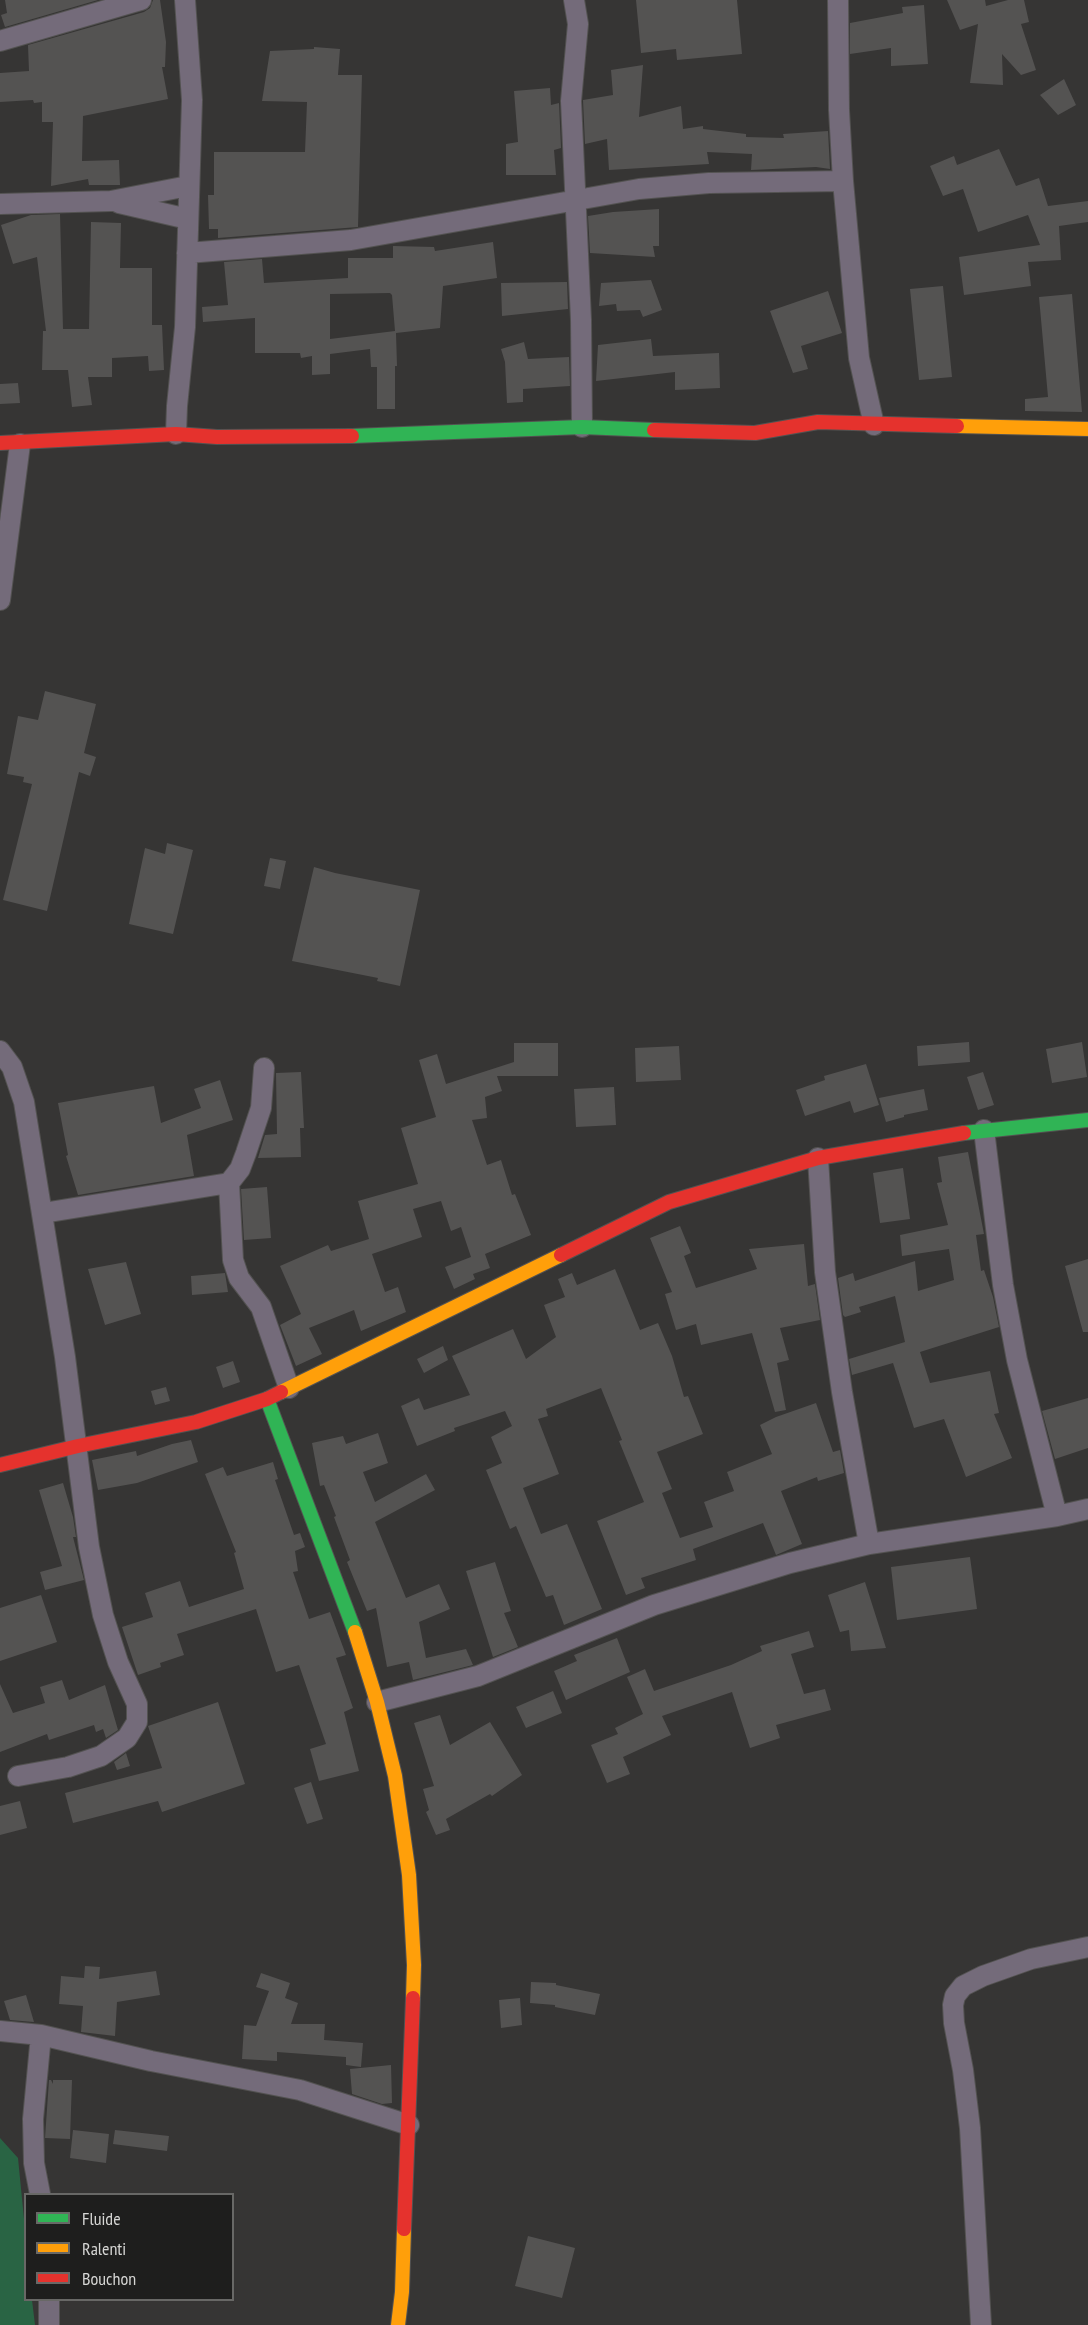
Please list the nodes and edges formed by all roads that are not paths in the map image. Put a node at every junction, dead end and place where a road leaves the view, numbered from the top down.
1 (141, 0) edge
2 (185, 0) edge
3 (574, 0) edge
4 (838, 0) edge
5 (0, 41) edge
6 (843, 181) junction
7 (188, 186) junction
8 (575, 199) junction
9 (111, 201) junction
10 (0, 204) edge
11 (188, 219) junction
12 (187, 253) junction
13 (874, 425) junction
14 (582, 427) junction
15 (1088, 429) edge
16 (176, 434) junction
17 (0, 443) edge
18 (20, 444) junction
19 (0, 600) edge
20 (0, 1051) edge
21 (264, 1068) dead end
22 (1088, 1120) edge
23 (984, 1130) junction
24 (818, 1158) junction
25 (229, 1183) junction
26 (43, 1213) junction
27 (289, 1388) junction
28 (267, 1399) junction
29 (78, 1446) junction
30 (0, 1465) edge
31 (1088, 1509) edge
32 (1057, 1516) junction
33 (869, 1544) junction
34 (377, 1702) junction
35 (18, 1776) dead end
36 (1088, 1947) edge
37 (0, 2031) edge
38 (41, 2035) junction
39 (409, 2125) junction
40 (40, 2193) edge
41 (49, 2301) edge
42 (49, 2325) edge
43 (398, 2325) edge
44 (981, 2325) edge

1 - 5 street
2 - 7 street
3 - 8 street
4 - 6 street
6 - 8 street
6 - 13 street
7 - 9 street
7 - 11 street
8 - 12 street
8 - 14 street
9 - 10 street
9 - 11 street
11 - 12 street
12 - 16 street
13 - 14 street
13 - 15 street
14 - 16 street
16 - 18 street
17 - 18 street
18 - 19 street
20 - 26 street
21 - 25 street
22 - 23 street
23 - 24 street
23 - 32 street
24 - 27 street
24 - 33 street
25 - 26 street
25 - 27 street
26 - 29 street
27 - 28 street
28 - 29 street
28 - 34 street
29 - 30 street
29 - 35 street
31 - 32 street
32 - 33 street
33 - 34 street
34 - 39 street
36 - 44 street
37 - 38 street
38 - 39 street
38 - 40 street
39 - 43 street
41 - 42 street

